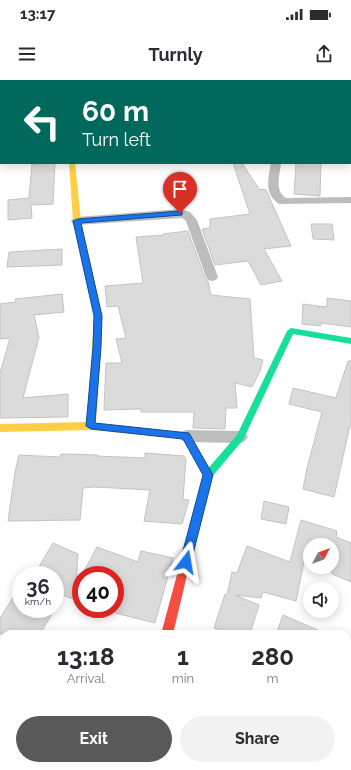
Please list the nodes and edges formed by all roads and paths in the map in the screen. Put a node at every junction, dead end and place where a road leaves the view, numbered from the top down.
1 (72, 164) edge
2 (276, 164) edge
3 (351, 200) edge
4 (77, 221) junction
5 (212, 277) dead end
6 (351, 341) edge
7 (91, 426) junction
8 (0, 428) edge
9 (186, 436) junction
10 (240, 437) junction
11 (208, 475) junction
12 (168, 630) edge

1 - 4 street
2 - 3 street
4 - 5 street
4 - 7 street
6 - 10 street
7 - 8 street
7 - 9 street
9 - 10 street
9 - 11 street
10 - 11 street
11 - 12 street

